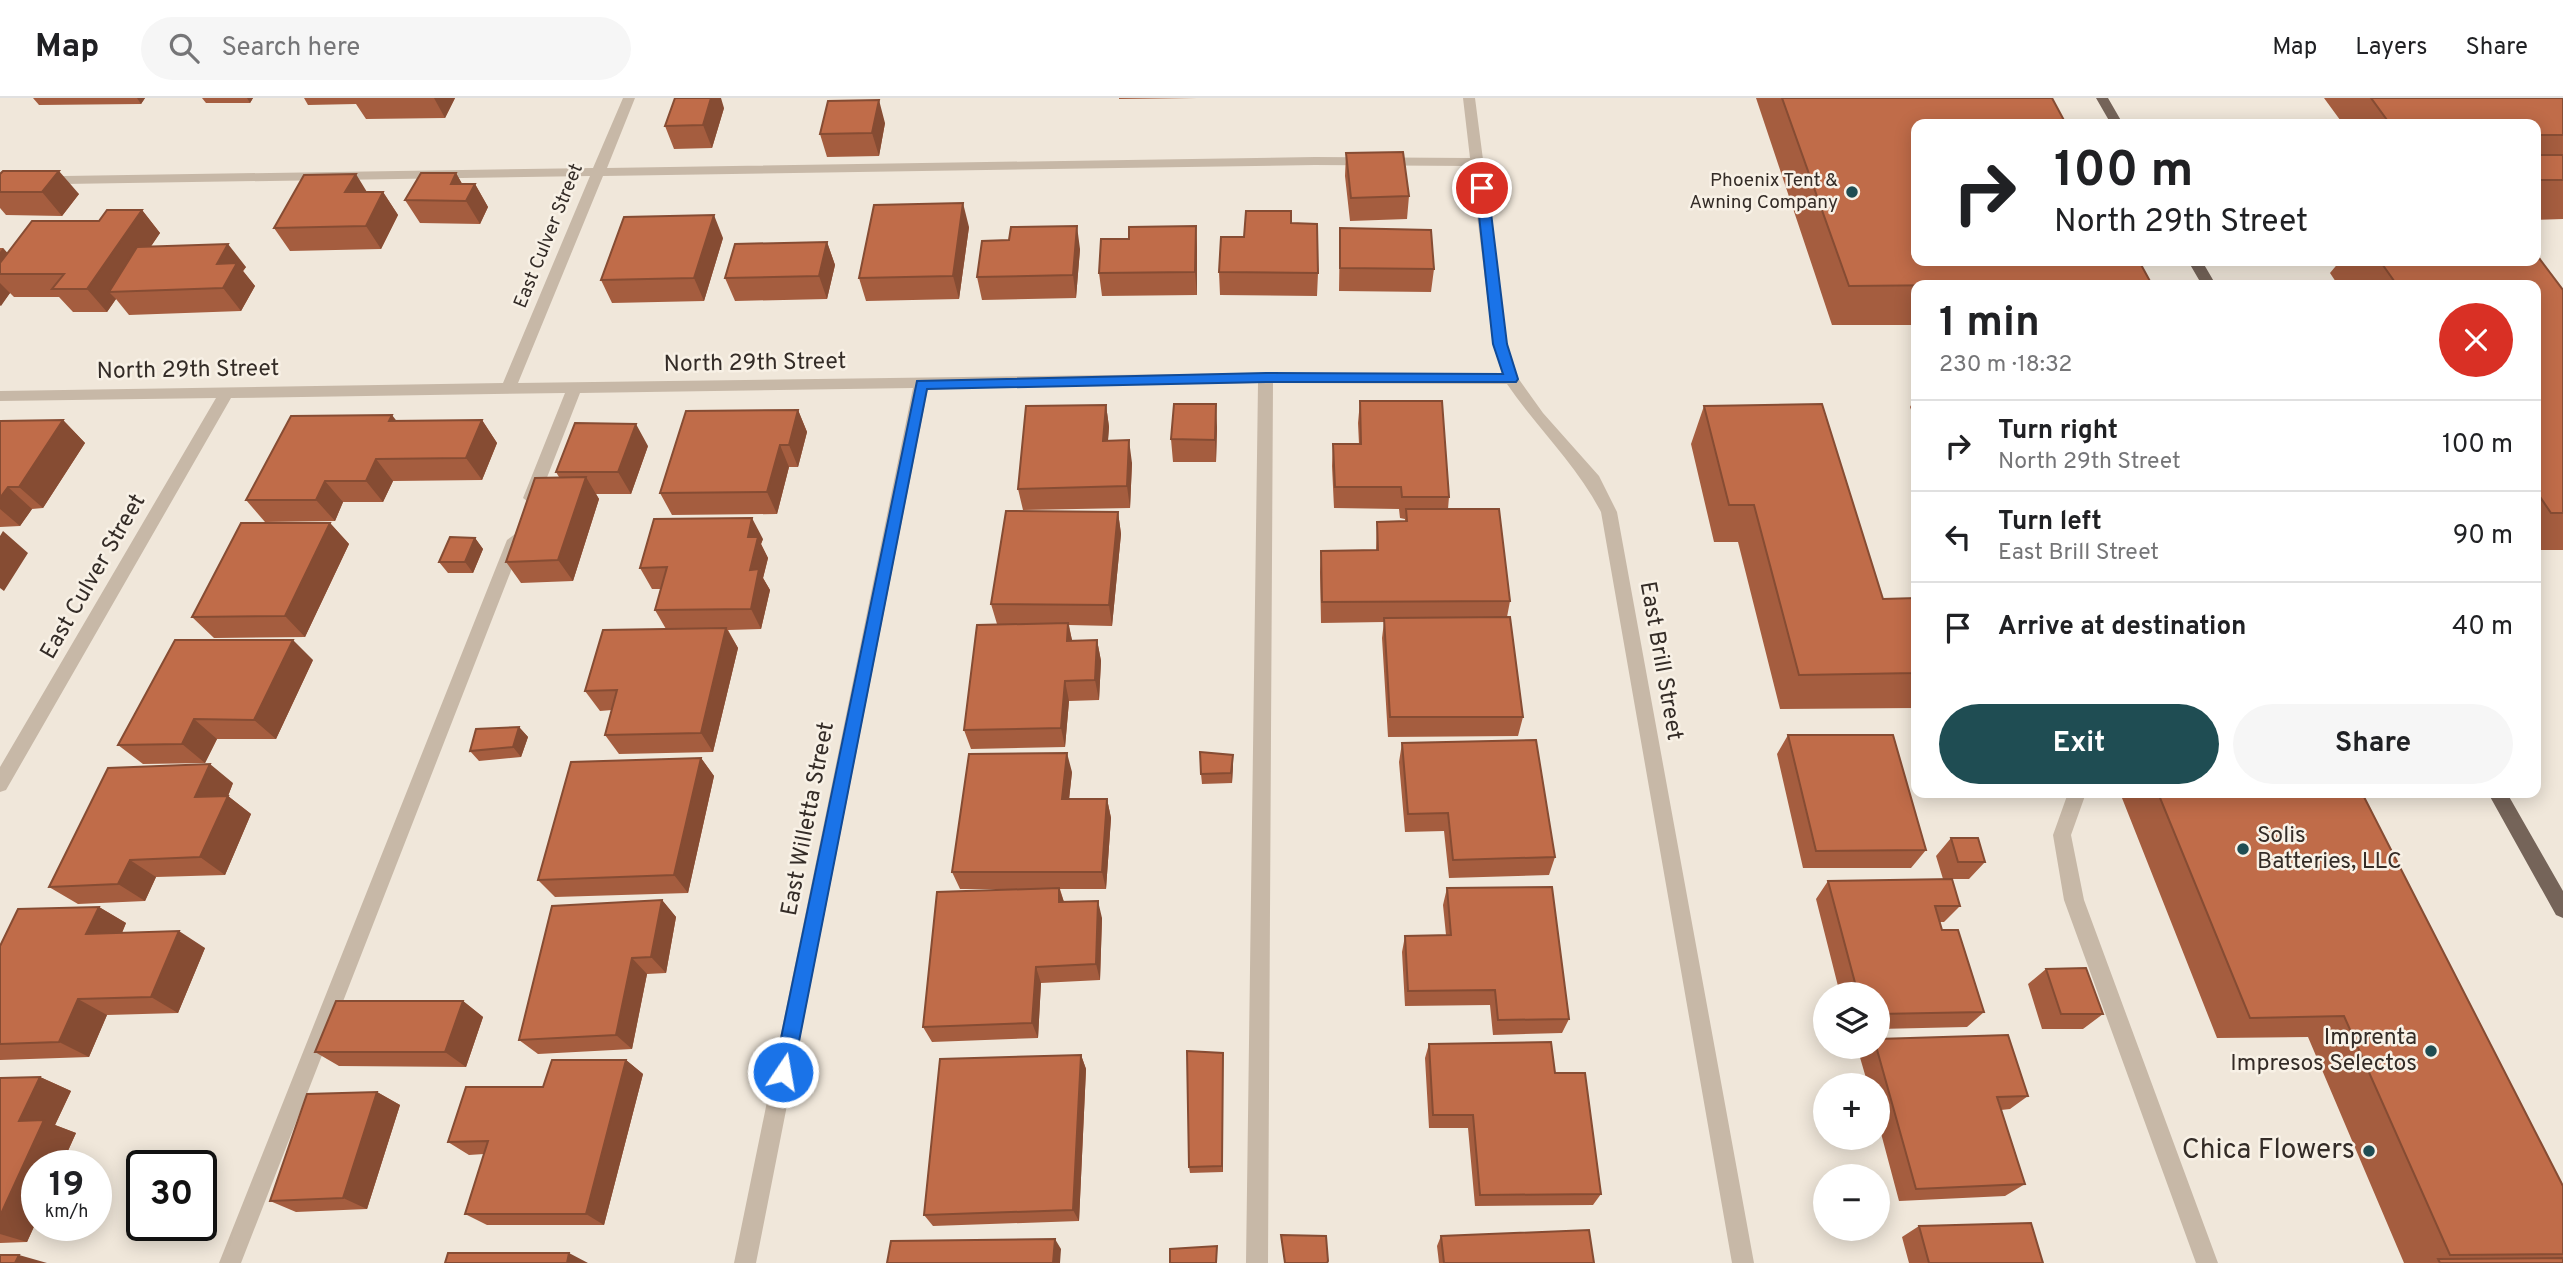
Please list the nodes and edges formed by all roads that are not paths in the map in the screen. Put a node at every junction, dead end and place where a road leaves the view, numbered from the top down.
1 (629, 98) edge
2 (1469, 98) edge
3 (2102, 98) edge
4 (2114, 119) edge
5 (1479, 162) junction
6 (597, 174) junction
7 (0, 181) edge
8 (1266, 378) junction
9 (1511, 379) junction
10 (921, 384) junction
11 (574, 389) junction
12 (508, 390) junction
13 (226, 394) junction
14 (0, 396) edge
15 (0, 784) edge
16 (2075, 798) edge
17 (2500, 798) edge
18 (2563, 909) edge
19 (230, 1263) edge
20 (745, 1263) edge
21 (1257, 1263) edge
22 (1743, 1263) edge
23 (2207, 1263) edge

1 - 6 street, East Culver Street
2 - 5 street, East Brill Street
3 - 4 main road
5 - 6 street
5 - 9 street, East Brill Street
6 - 7 street
6 - 12 street, East Culver Street
8 - 9 street, North 29th Street
8 - 10 street, North 29th Street
8 - 21 street
9 - 22 street, East Brill Street
10 - 11 street, North 29th Street
10 - 20 street, East Willetta Street
11 - 12 street, North 29th Street
11 - 19 street
12 - 13 street, North 29th Street
13 - 14 street, North 29th Street
13 - 15 street, East Culver Street
16 - 23 street
17 - 18 main road

